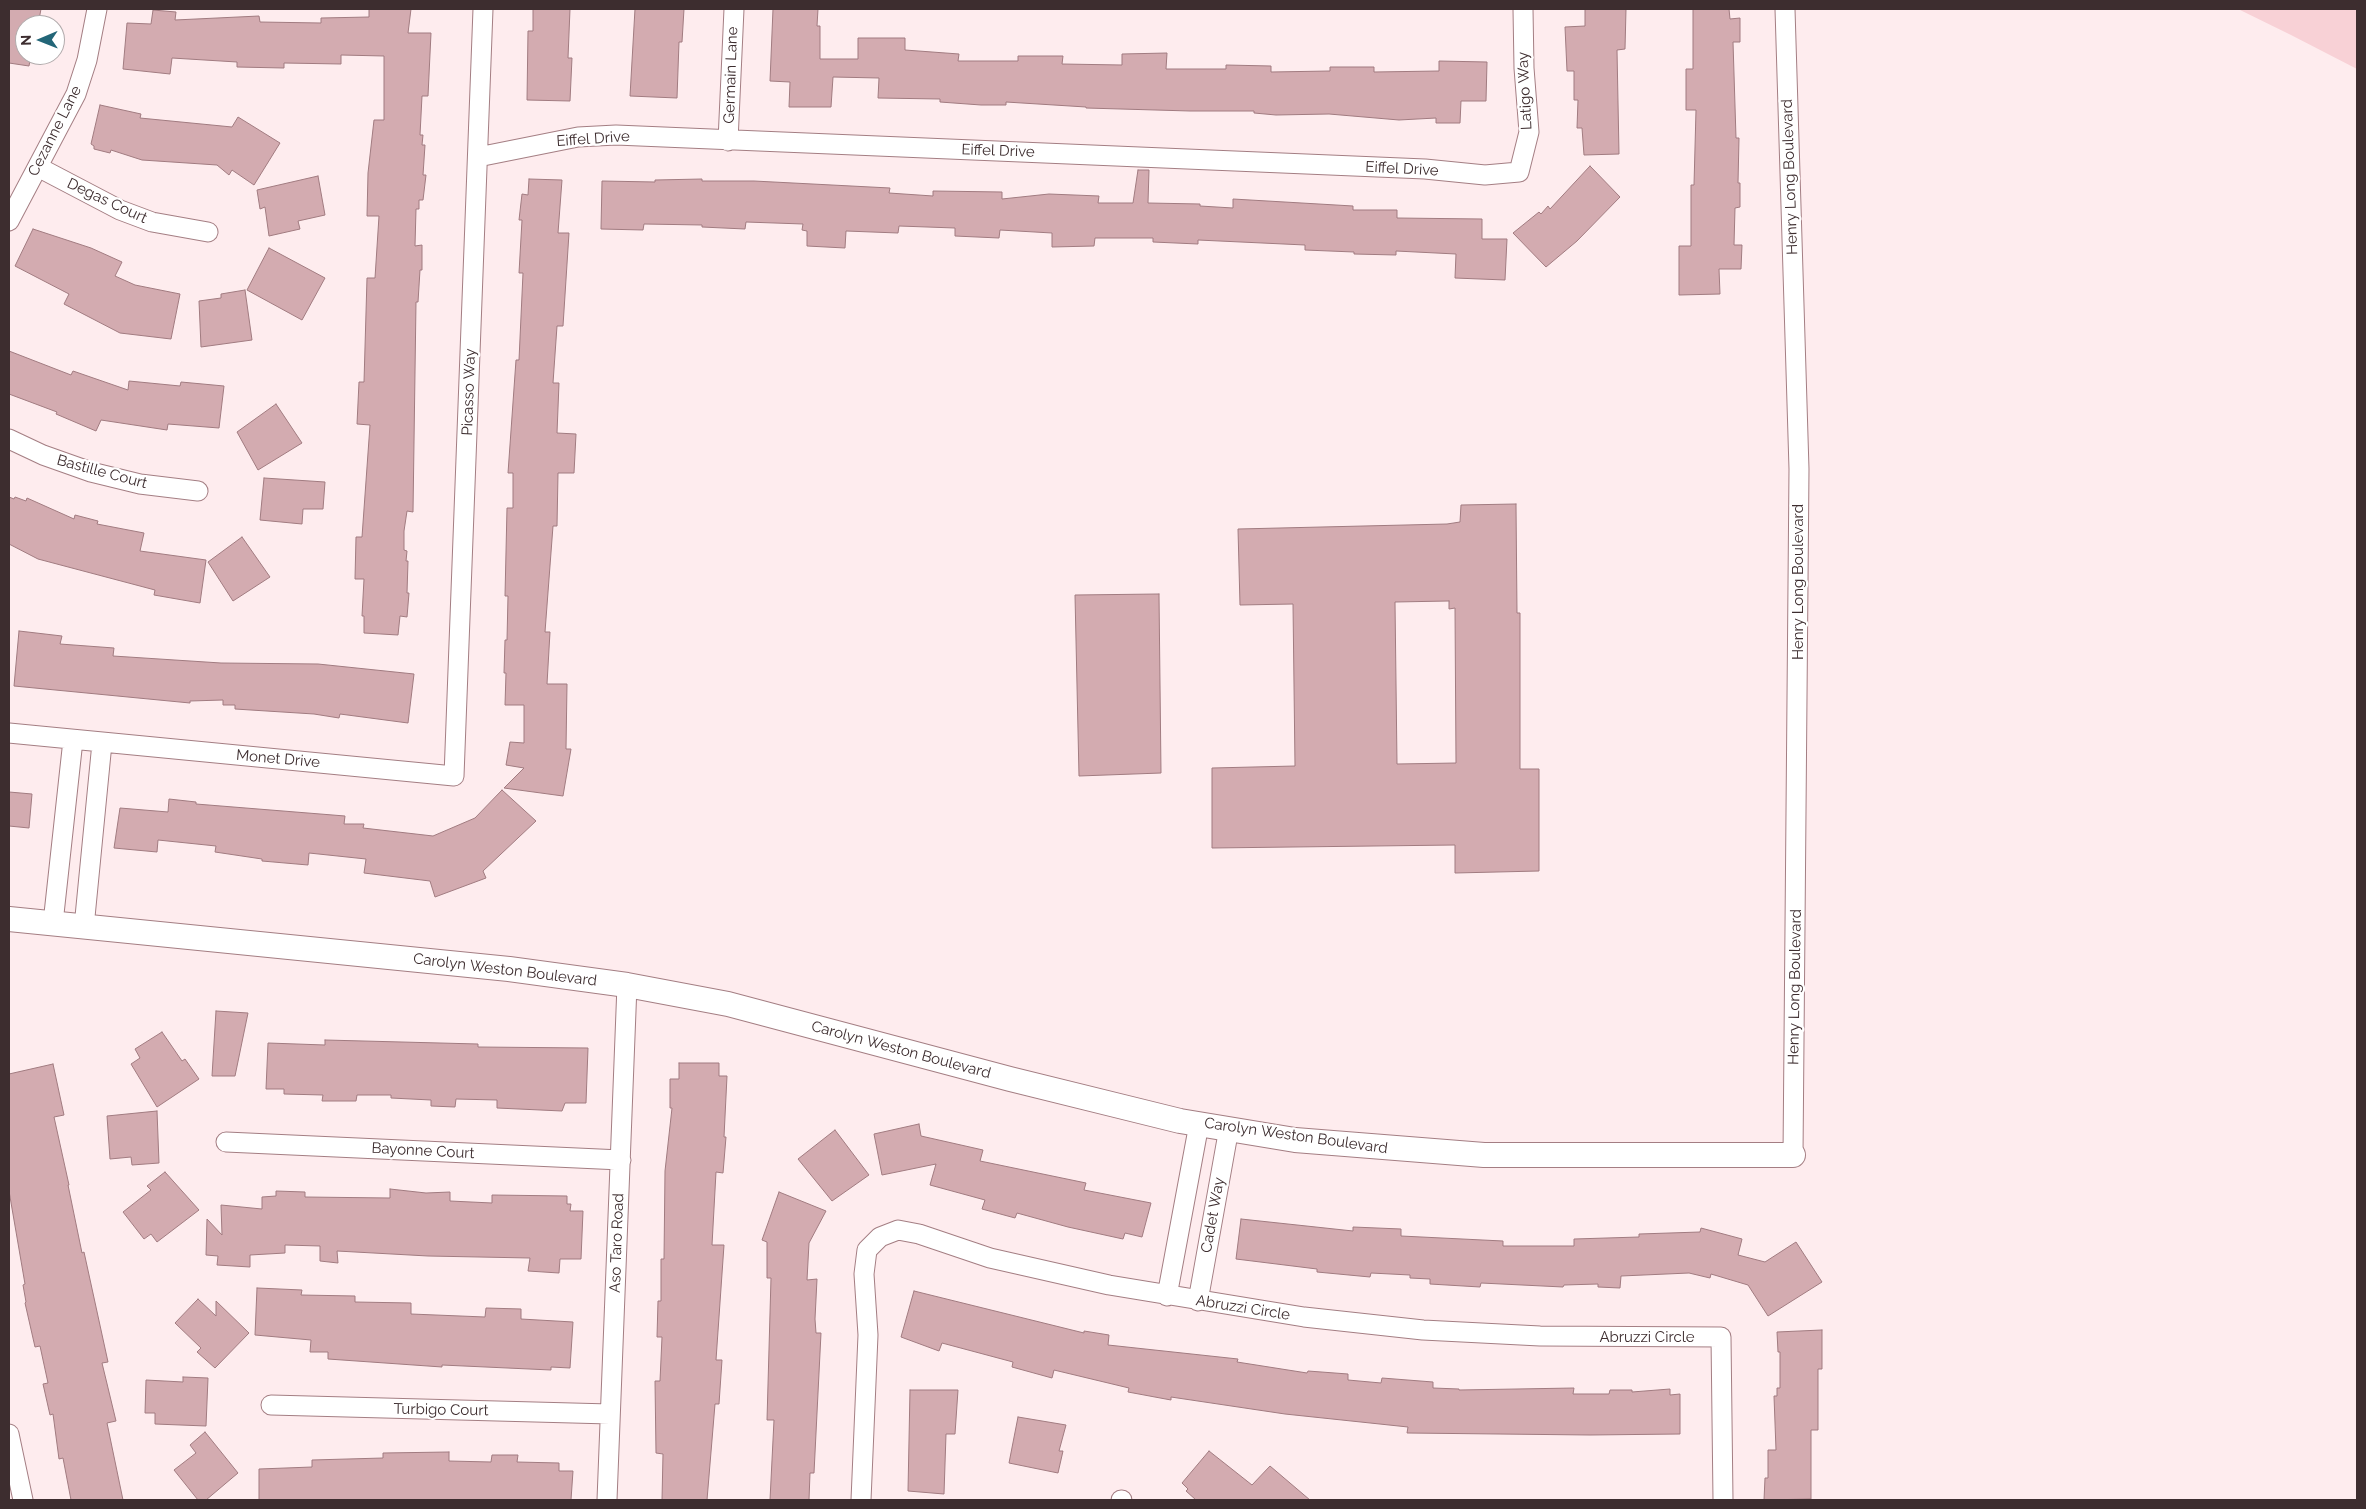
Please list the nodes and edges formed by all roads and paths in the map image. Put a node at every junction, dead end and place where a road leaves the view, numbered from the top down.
1 (97, 9) edge
2 (483, 9) edge
3 (734, 9) edge
4 (1523, 9) edge
5 (1785, 9) edge
6 (728, 141) junction
7 (478, 157) junction
8 (38, 167) junction
9 (1519, 172) joint
10 (9, 221) edge
11 (208, 232) dead end
12 (9, 439) edge
13 (198, 491) dead end
14 (9, 733) edge
15 (72, 740) junction
16 (102, 743) junction
17 (454, 776) joint
18 (9, 919) edge
19 (53, 923) junction
20 (84, 927) junction
21 (627, 985) junction
22 (1199, 1124) junction
23 (1228, 1128) junction
24 (226, 1142) dead end
25 (1793, 1154) joint
26 (621, 1160) junction
27 (1168, 1296) junction
28 (1198, 1301) junction
29 (271, 1405) dead end
30 (610, 1414) junction
31 (9, 1434) edge
32 (23, 1500) edge
33 (607, 1500) edge
34 (861, 1500) edge
35 (1723, 1500) edge

1 - 8 street, Cezanne Lane
2 - 7 street, Picasso Way
3 - 6 street, Germain Lane
4 - 9 street, Latigo Way
5 - 25 street, Henry Long Boulevard
6 - 7 street, Eiffel Drive
6 - 9 street, Eiffel Drive
7 - 17 street, Picasso Way
8 - 10 street, Cezanne Lane
8 - 11 street, Degas Court
12 - 13 street, Bastille Court
14 - 15 street, Monet Drive
15 - 16 street, Monet Drive
15 - 19 street
16 - 17 street, Monet Drive
16 - 20 street
18 - 19 street, Carolyn Weston Boulevard
19 - 20 street, Carolyn Weston Boulevard
20 - 21 street, Carolyn Weston Boulevard
21 - 22 street, Carolyn Weston Boulevard
21 - 26 street, Aso Taro Road
22 - 23 street, Carolyn Weston Boulevard
22 - 27 street, Cadet Way
23 - 25 street, Carolyn Weston Boulevard
23 - 28 street, Cadet Way
24 - 26 street, Bayonne Court
26 - 30 street, Aso Taro Road
27 - 28 street, Abruzzi Circle
27 - 34 street, Abruzzi Circle
28 - 35 street, Abruzzi Circle
29 - 30 street, Turbigo Court
30 - 33 street, Aso Taro Road
31 - 32 street

